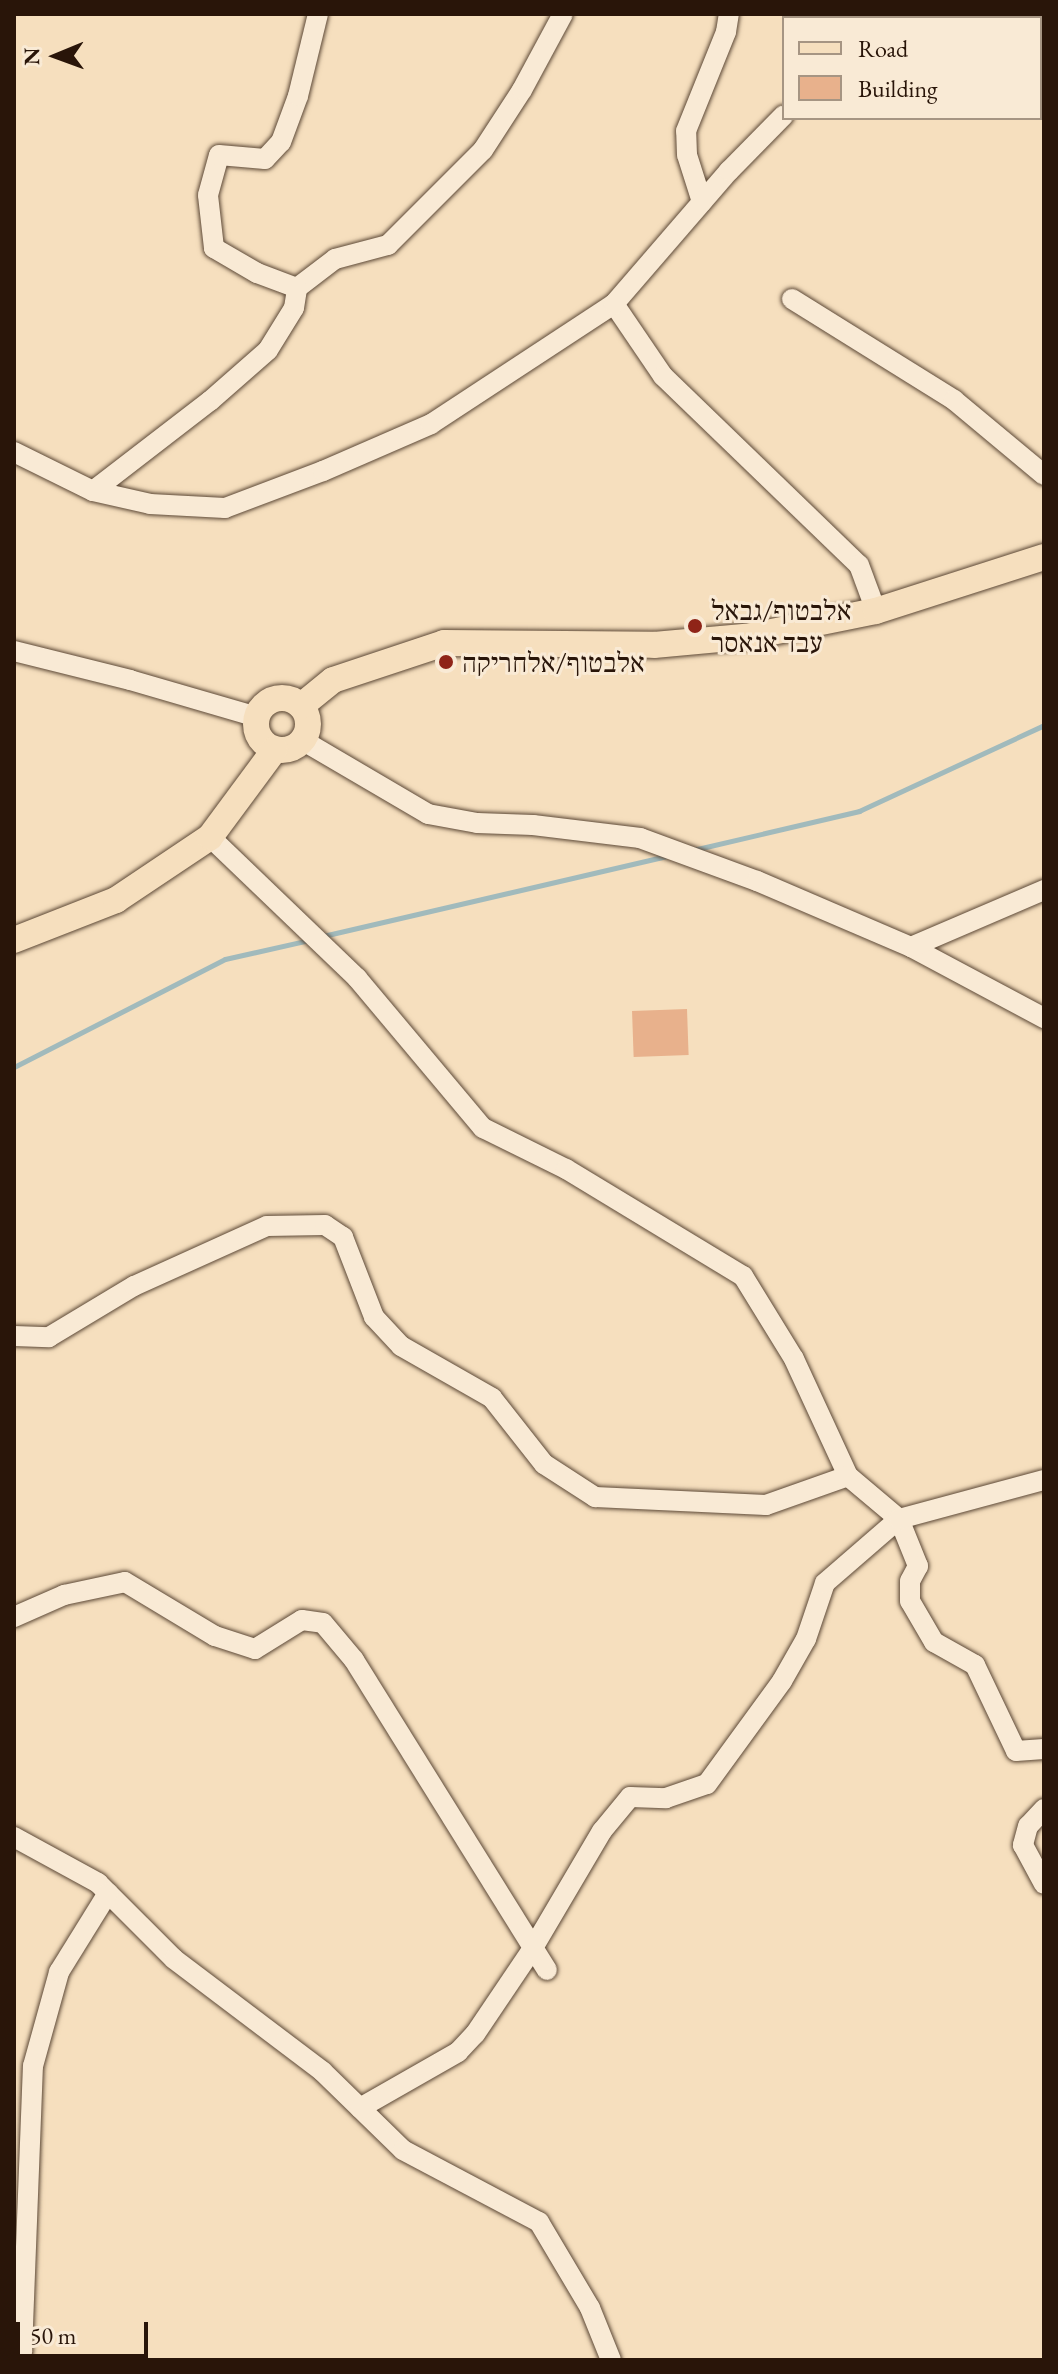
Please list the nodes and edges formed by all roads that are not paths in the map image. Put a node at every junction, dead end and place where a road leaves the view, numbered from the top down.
1 (318, 14) edge
2 (563, 14) edge
3 (729, 14) edge
4 (782, 117) edge
5 (702, 202) junction
6 (297, 288) junction
7 (792, 299) dead end
8 (614, 304) junction
9 (14, 452) edge
10 (1044, 475) edge
11 (93, 491) junction
12 (1044, 557) edge
13 (876, 611) junction
14 (14, 651) edge
15 (301, 706) junction
16 (257, 717) junction
17 (302, 740) junction
18 (275, 749) junction
19 (210, 837) junction
20 (1044, 890) edge
21 (14, 940) edge
22 (911, 947) junction
23 (1044, 1018) edge
24 (14, 1336) edge
25 (848, 1476) junction
26 (1044, 1480) edge
27 (899, 1519) junction
28 (14, 1617) edge
29 (1044, 1749) edge
30 (1044, 1809) edge
31 (14, 1837) edge
32 (1044, 1884) edge
33 (108, 1893) junction
34 (533, 1948) junction
35 (547, 1970) dead end
36 (360, 2108) junction
37 (14, 2358) edge
38 (611, 2360) edge

1 - 6 street
2 - 6 street
3 - 5 street
4 - 5 street
5 - 8 street
6 - 11 street
7 - 10 street
8 - 11 street
8 - 13 street
9 - 11 street
12 - 13 main road
13 - 15 main road
14 - 16 street
15 - 16 main road
15 - 17 main road
16 - 18 main road
17 - 18 main road
17 - 22 street
18 - 19 main road
19 - 21 main road
19 - 25 street
20 - 22 street
22 - 23 street
24 - 25 street
25 - 27 street
26 - 27 street
27 - 29 street
27 - 34 street
28 - 34 street
30 - 32 street
31 - 33 street
33 - 36 street
33 - 37 street
34 - 35 street
34 - 36 street
36 - 38 street

